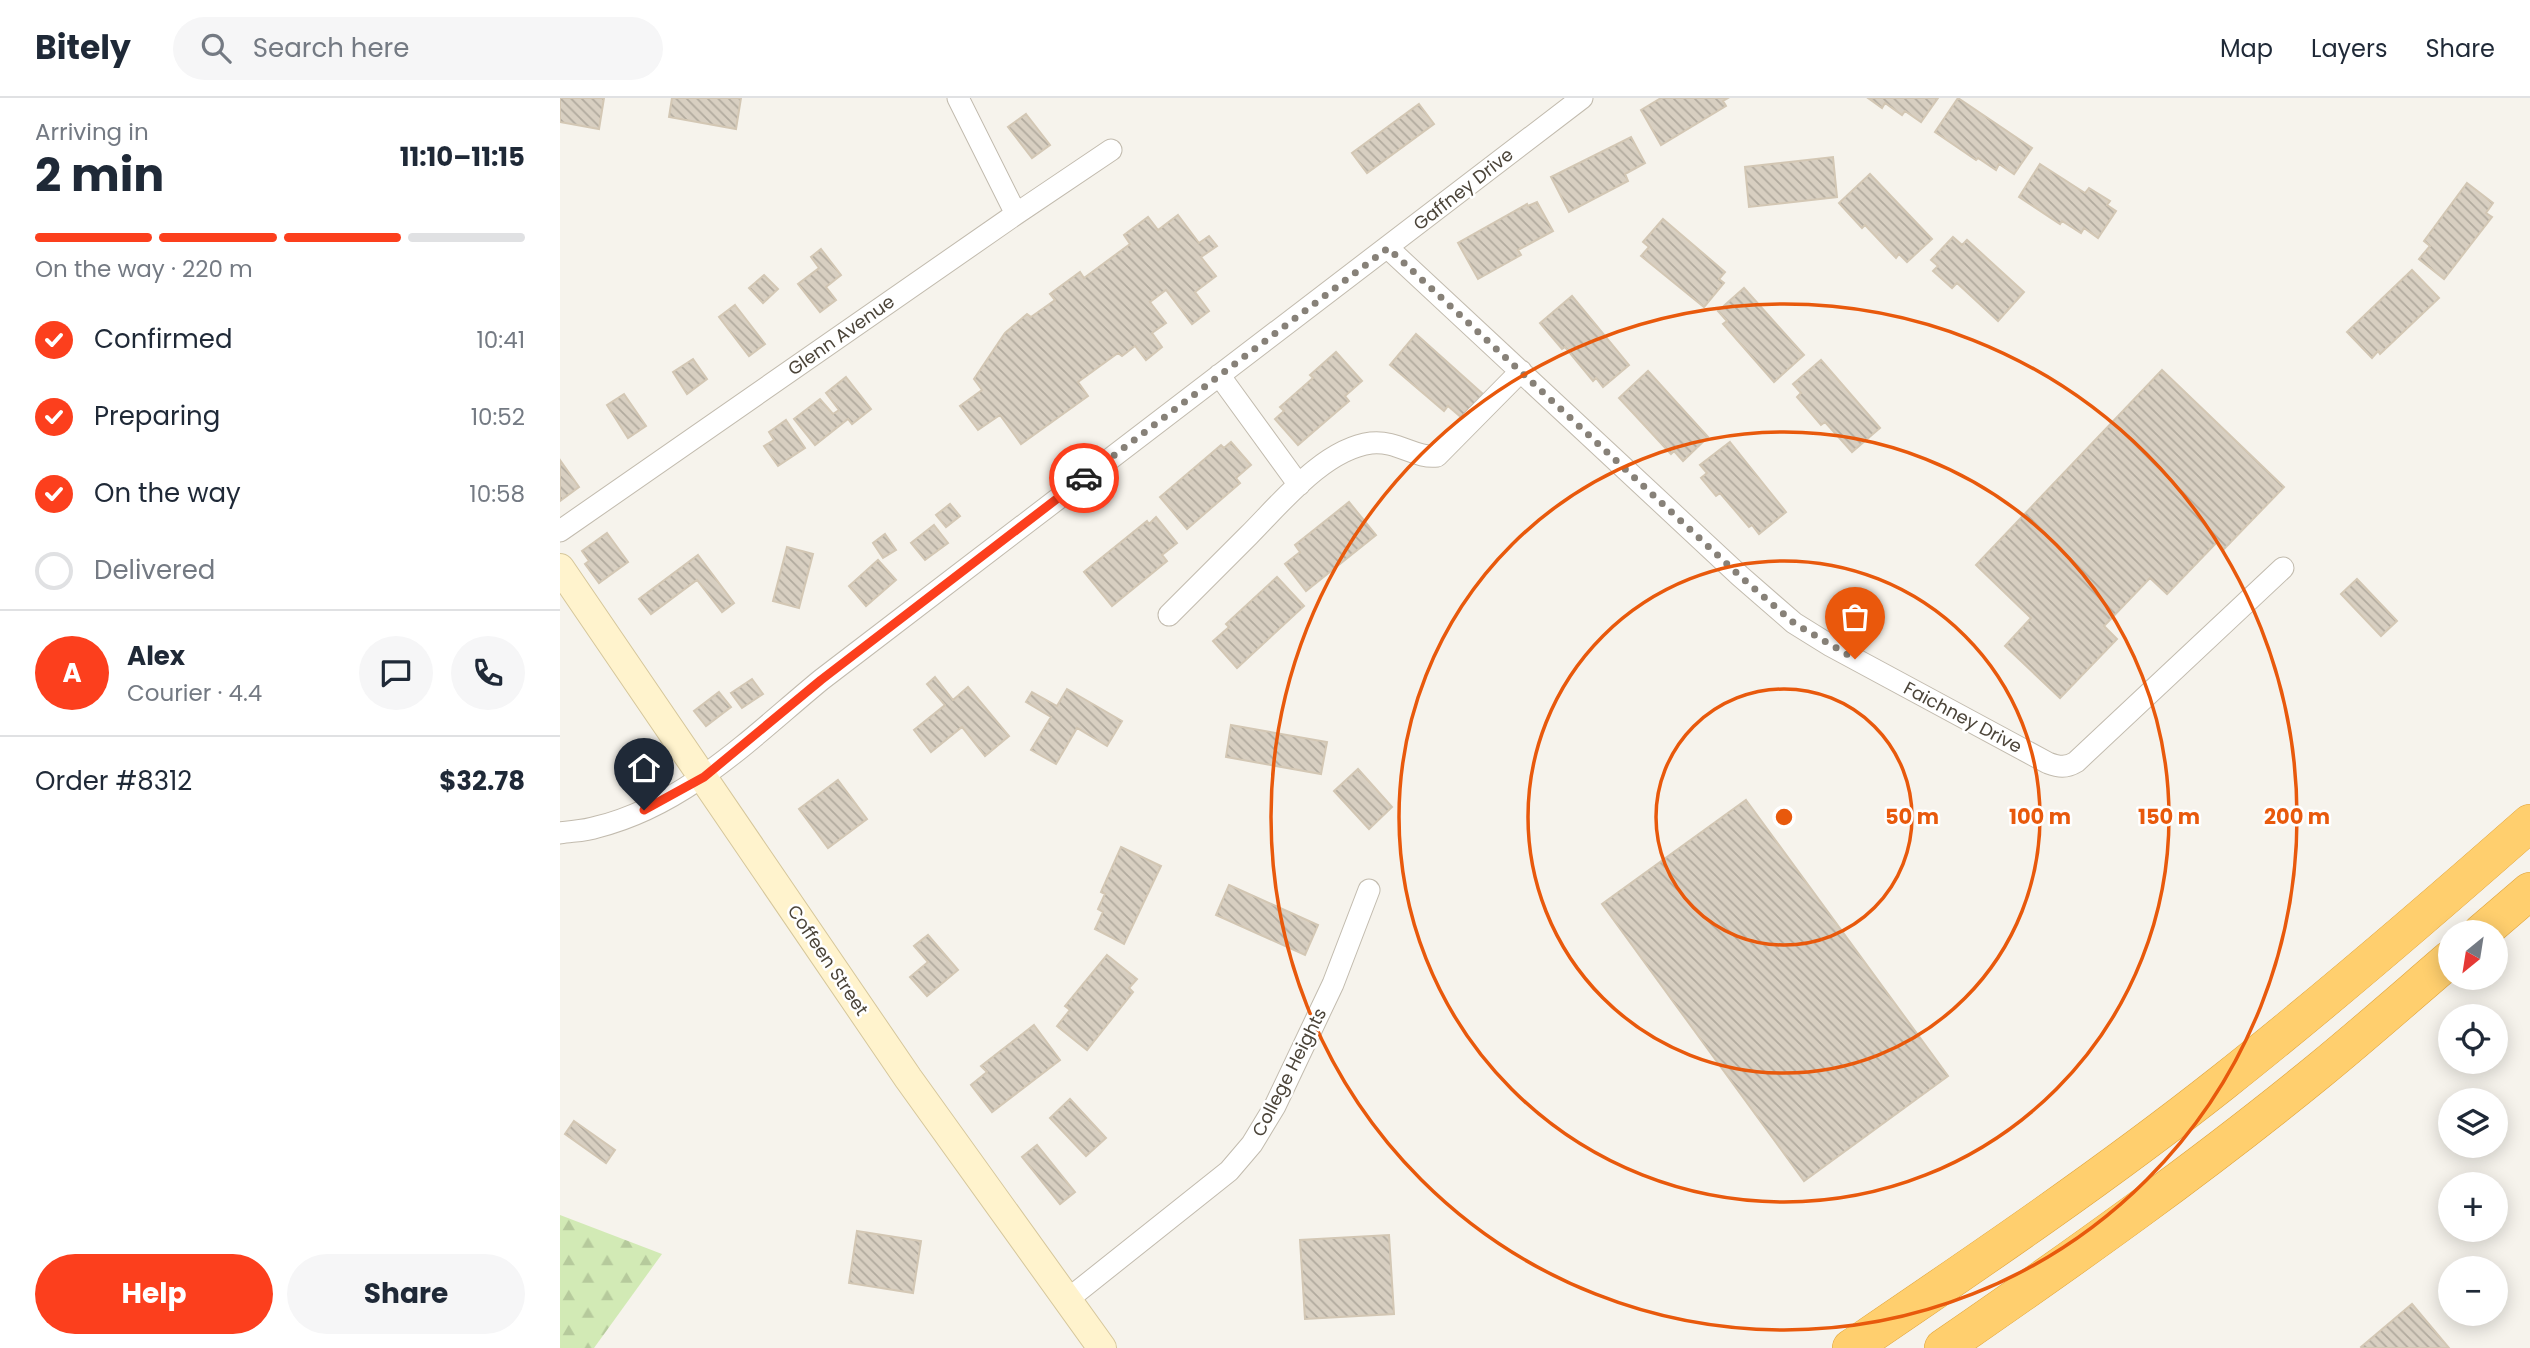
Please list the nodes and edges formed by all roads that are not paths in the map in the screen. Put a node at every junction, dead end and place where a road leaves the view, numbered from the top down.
1 (958, 98) edge
2 (1582, 98) edge
3 (1111, 150) dead end
4 (1016, 214) junction
5 (1388, 248) junction
6 (1521, 371) junction
7 (1219, 374) junction
8 (1299, 485) junction
9 (560, 531) edge
10 (560, 568) edge
11 (2283, 568) dead end
12 (1169, 615) dead end
13 (704, 777) junction
14 (2530, 823) edge
15 (560, 833) edge
16 (1369, 890) dead end
17 (2530, 891) edge
18 (2496, 920) edge
19 (2438, 969) edge
20 (2220, 1084) junction
21 (2172, 1185) junction
22 (1067, 1300) junction
23 (1102, 1348) edge
24 (1831, 1348) edge
25 (1851, 1348) edge
26 (1943, 1348) edge
27 (1956, 1348) edge

1 - 4 street
2 - 5 street, Gaffney Drive
3 - 4 street, Glenn Avenue
4 - 9 street, Glenn Avenue
5 - 6 street, Faichney Drive
5 - 7 street, Gaffney Drive
6 - 8 street
6 - 11 street, Faichney Drive
7 - 8 street
7 - 13 street, Gaffney Drive
8 - 12 street
10 - 13 main road, Coffeen Street
13 - 15 street, Gaffney Drive
13 - 22 main road, Coffeen Street
14 - 20 highway
16 - 22 street, College Heights
17 - 18 highway
19 - 21 highway
20 - 24 highway
20 - 25 highway
21 - 26 highway
21 - 27 highway
22 - 23 main road, Coffeen Street

